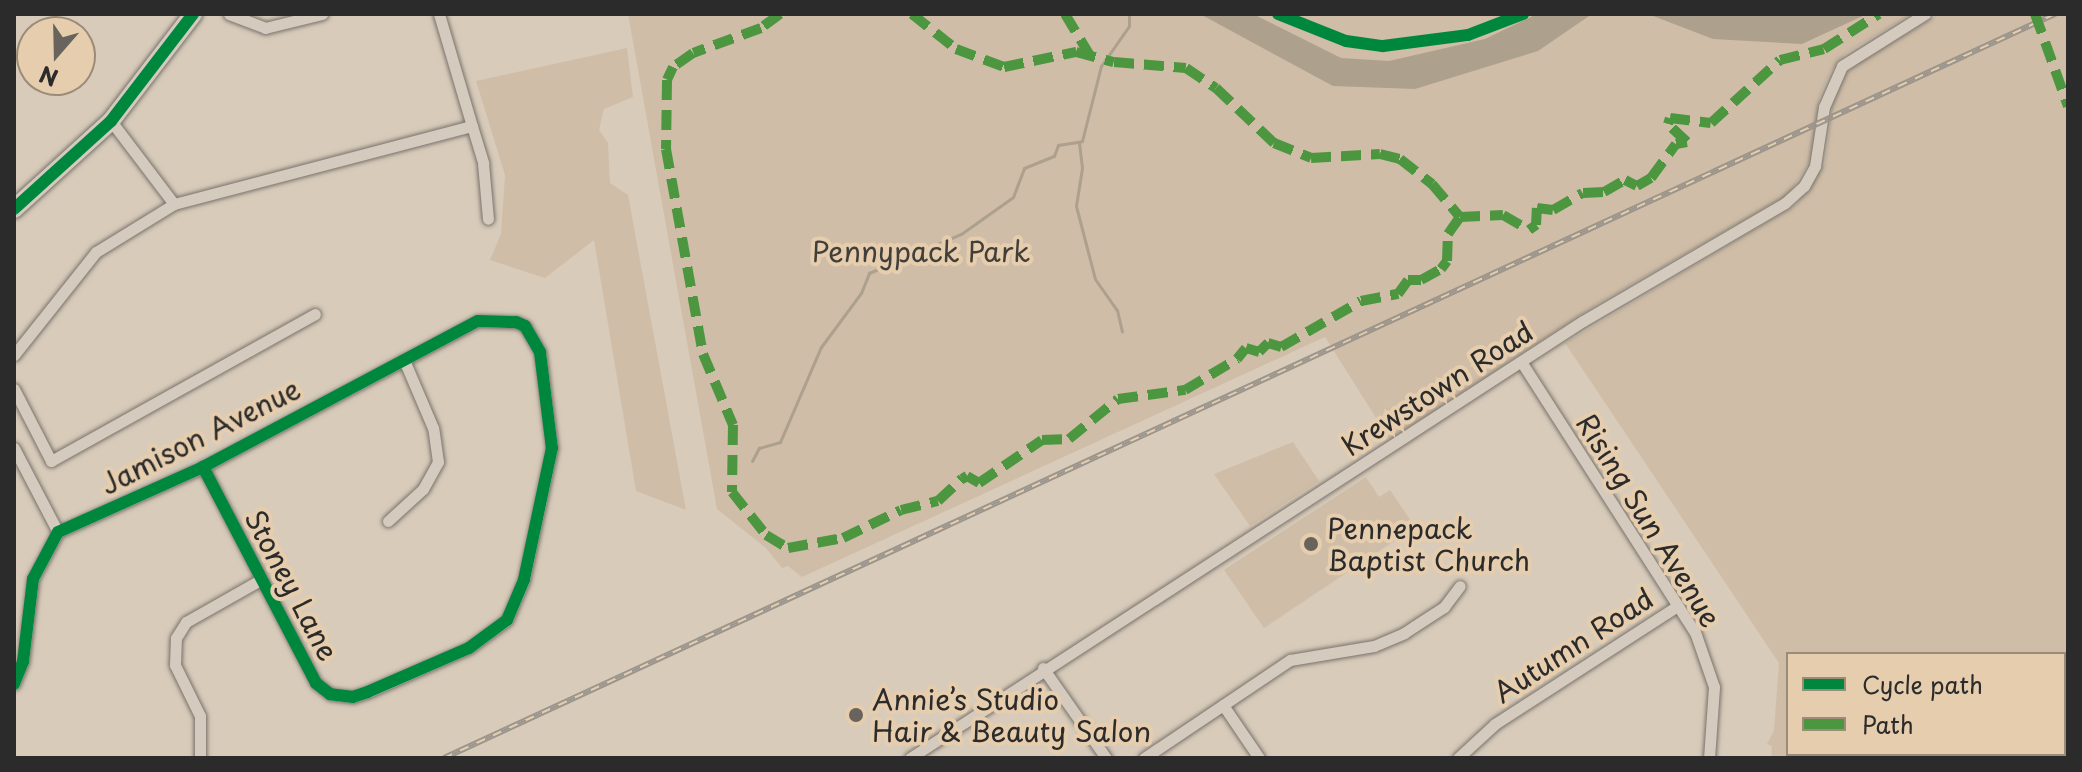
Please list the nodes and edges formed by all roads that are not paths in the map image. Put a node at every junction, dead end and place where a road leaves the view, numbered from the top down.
1 (193, 14) edge
2 (229, 14) edge
3 (322, 14) edge
4 (439, 14) edge
5 (1925, 14) edge
6 (111, 121) junction
7 (472, 126) junction
8 (174, 204) junction
9 (14, 209) edge
10 (488, 219) dead end
11 (315, 314) dead end
12 (14, 355) edge
13 (404, 360) junction
14 (1522, 363) junction
15 (14, 389) edge
16 (14, 448) edge
17 (203, 467) junction
18 (388, 521) dead end
19 (58, 532) junction
20 (262, 579) junction
21 (1460, 586) dead end
22 (1676, 607) junction
23 (1043, 668) junction
24 (14, 684) edge
25 (359, 695) joint
26 (1223, 705) junction
27 (200, 758) edge
28 (910, 758) edge
29 (1106, 758) edge
30 (1144, 758) edge
31 (1259, 758) edge
32 (1458, 758) edge
33 (1709, 758) edge

1 - 6 main road
2 - 3 street
4 - 7 street
5 - 14 street, Krewstown Road
6 - 8 street
6 - 9 main road
7 - 8 street
7 - 10 street
8 - 12 street
11 - 15 street
13 - 17 street, Jamison Avenue
13 - 18 street
13 - 25 street, Jamison Avenue
14 - 22 street, Rising Sun Avenue
14 - 23 street, Krewstown Road
16 - 19 street
17 - 19 street, Jamison Avenue
17 - 20 street, Stoney Lane
19 - 24 street
20 - 25 street, Stoney Lane
20 - 27 street
21 - 26 street
22 - 32 street, Autumn Road
22 - 33 street, Rising Sun Avenue
23 - 28 street, Krewstown Road
23 - 29 street
26 - 30 street
26 - 31 street

